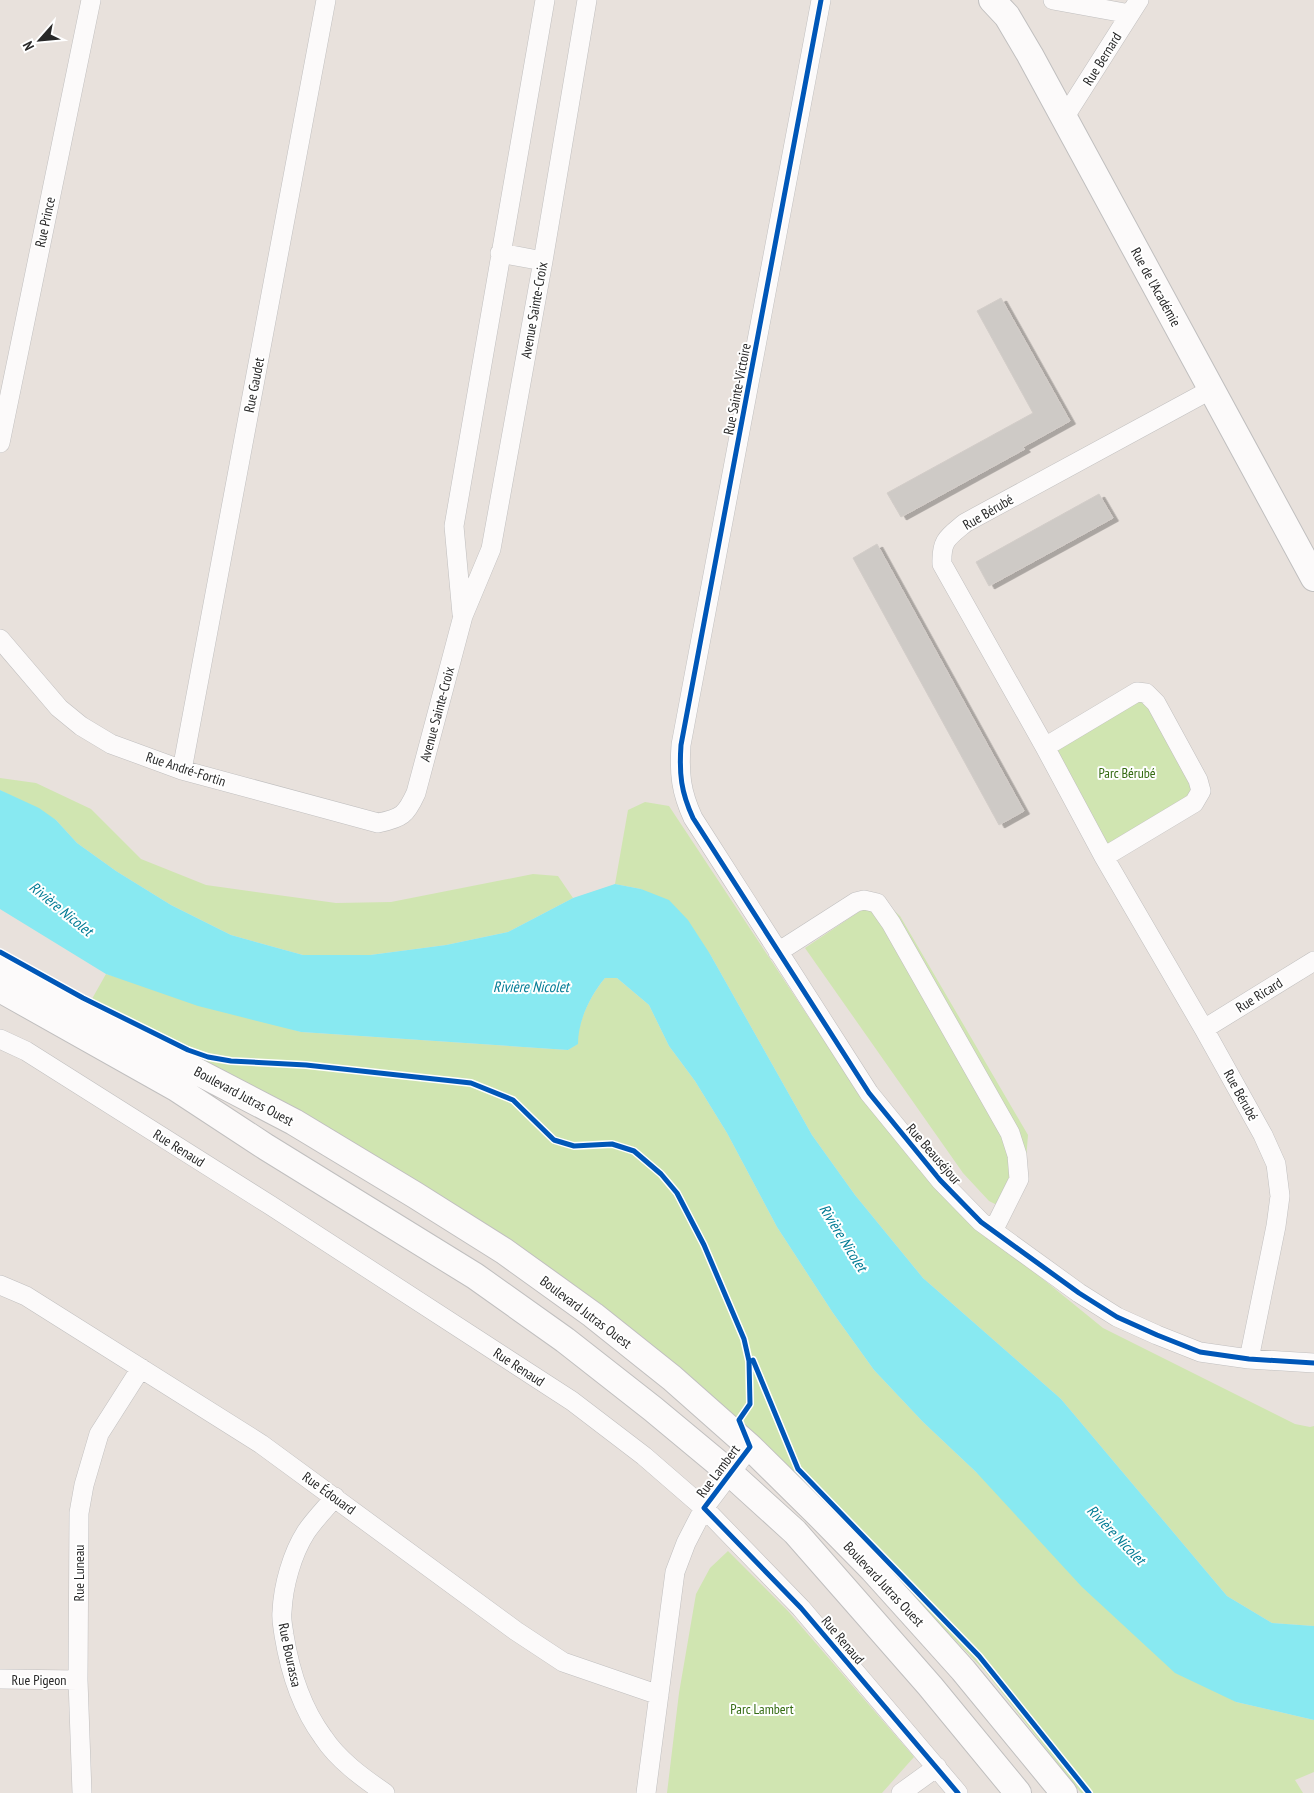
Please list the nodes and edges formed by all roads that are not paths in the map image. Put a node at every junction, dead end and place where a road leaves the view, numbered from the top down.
1 (91, 0) edge
2 (326, 0) edge
3 (545, 0) edge
4 (587, 0) edge
5 (821, 0) edge
6 (992, 0) edge
7 (1052, 0) edge
8 (1135, 7) edge
9 (1064, 118) junction
10 (500, 253) junction
11 (543, 260) junction
12 (1212, 389) junction
13 (0, 443) edge
14 (1314, 578) edge
15 (463, 616) junction
16 (0, 640) edge
17 (1045, 747) junction
18 (182, 770) junction
19 (681, 784) joint
20 (408, 811) joint
21 (1104, 857) junction
22 (778, 952) junction
23 (1314, 961) edge
24 (0, 968) edge
25 (0, 989) edge
26 (1204, 1029) junction
27 (0, 1039) edge
28 (993, 1231) junction
29 (0, 1285) edge
30 (1249, 1359) junction
31 (1314, 1362) edge
32 (141, 1368) junction
33 (750, 1447) junction
34 (730, 1473) junction
35 (335, 1497) junction
36 (704, 1508) junction
37 (0, 1679) edge
38 (78, 1680) junction
39 (659, 1695) junction
40 (937, 1767) junction
41 (82, 1793) edge
42 (385, 1793) edge
43 (646, 1793) edge
44 (901, 1793) edge
45 (958, 1793) edge
46 (1018, 1793) edge
47 (1064, 1793) edge

1 - 13 street, Rue Prince
2 - 18 street, Rue Gaudet
3 - 10 street, Avenue Sainte-Croix
4 - 11 street, Avenue Sainte-Croix
5 - 19 street, Rue Sainte-Victoire
6 - 9 main road, Rue de l'Académie
7 - 8 street
8 - 9 street, Rue Bernard
9 - 12 main road, Rue de l'Académie
10 - 11 street
10 - 15 street, Avenue Sainte-Croix
11 - 15 street, Avenue Sainte-Croix
12 - 14 main road, Rue de l'Académie
12 - 17 street, Rue Bérubé
15 - 20 street, Avenue Sainte-Croix
16 - 18 street, Rue André-Fortin
17 - 21 street, Rue Bérubé
17 - 21 street
18 - 20 street, Rue André-Fortin
19 - 22 street, Rue Beauséjour
21 - 26 street, Rue Bérubé
22 - 28 street, Rue Beauséjour
22 - 28 street
23 - 26 street, Rue Ricard
24 - 33 main road, Boulevard Jutras Ouest
25 - 34 main road, Boulevard Jutras Ouest
26 - 30 street, Rue Bérubé
27 - 36 street, Rue Renaud
28 - 30 street, Rue Beauséjour
29 - 32 street, Rue Édouard
30 - 31 street, Rue Beauséjour
32 - 35 street, Rue Édouard
32 - 38 street, Rue Luneau
33 - 34 street, Rue Lambert
33 - 47 main road, Boulevard Jutras Ouest
34 - 36 street, Rue Lambert
34 - 46 main road, Boulevard Jutras Ouest
35 - 39 street, Rue Édouard
35 - 42 street, Rue Bourassa
36 - 39 street, Rue Lambert
36 - 40 street, Rue Renaud
37 - 38 street, Rue Pigeon
38 - 41 street, Rue Luneau
39 - 43 street, Rue Lambert
40 - 44 street
40 - 45 street, Rue Renaud

